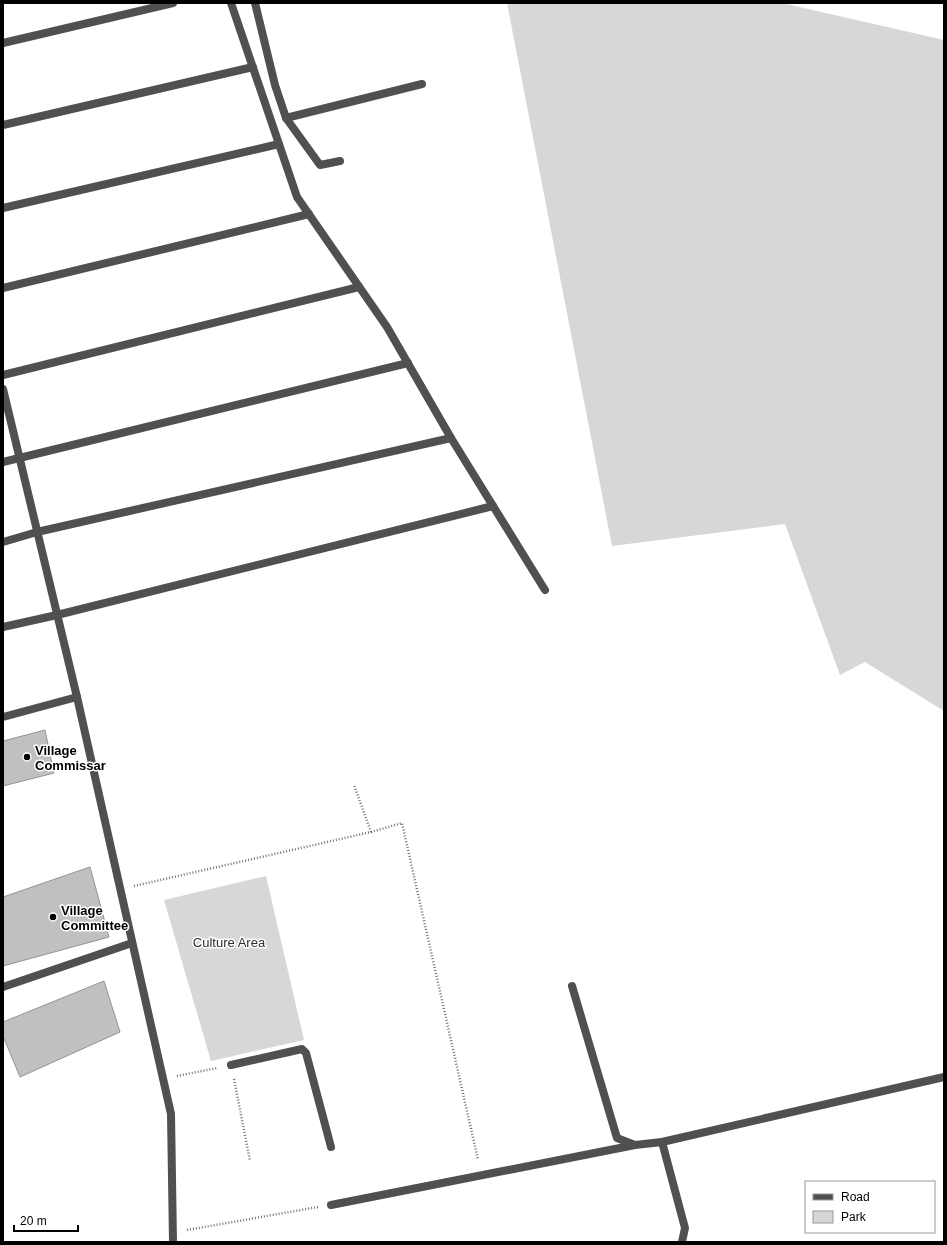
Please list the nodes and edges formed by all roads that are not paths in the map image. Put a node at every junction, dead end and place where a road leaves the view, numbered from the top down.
1 (173, 3) edge
2 (231, 3) edge
3 (255, 3) edge
4 (3, 44) edge
5 (253, 67) junction
6 (422, 84) dead end
7 (286, 118) junction
8 (3, 125) edge
9 (279, 144) junction
10 (340, 161) dead end
11 (3, 208) edge
12 (309, 214) junction
13 (359, 287) junction
14 (3, 288) edge
15 (408, 363) junction
16 (3, 375) edge
17 (3, 389) edge
18 (452, 438) junction
19 (20, 458) junction
20 (3, 462) edge
21 (493, 506) junction
22 (37, 532) junction
23 (3, 542) edge
24 (545, 590) dead end
25 (57, 615) junction
26 (3, 627) edge
27 (77, 696) junction
28 (3, 717) edge
29 (132, 943) junction
30 (572, 986) dead end
31 (3, 987) edge
32 (231, 1065) road end
33 (944, 1076) edge
34 (662, 1142) junction
35 (635, 1145) junction
36 (331, 1147) dead end
37 (331, 1205) road end
38 (173, 1242) edge
39 (682, 1242) edge

1 - 4 street
2 - 5 street
3 - 7 street
5 - 8 street
5 - 9 street
6 - 7 street
7 - 10 street
9 - 11 street
9 - 12 street
12 - 13 street
12 - 14 street
13 - 15 street
13 - 16 street
15 - 18 street
15 - 19 street
17 - 19 street
18 - 21 street
18 - 22 street
19 - 20 street
19 - 22 street
21 - 24 street
21 - 25 street
22 - 23 street
22 - 25 street
25 - 26 street
25 - 27 street
27 - 28 street
27 - 29 street
29 - 31 street
29 - 38 street
30 - 35 street
32 - 36 street
33 - 34 street
34 - 35 street
34 - 39 street
35 - 37 street

